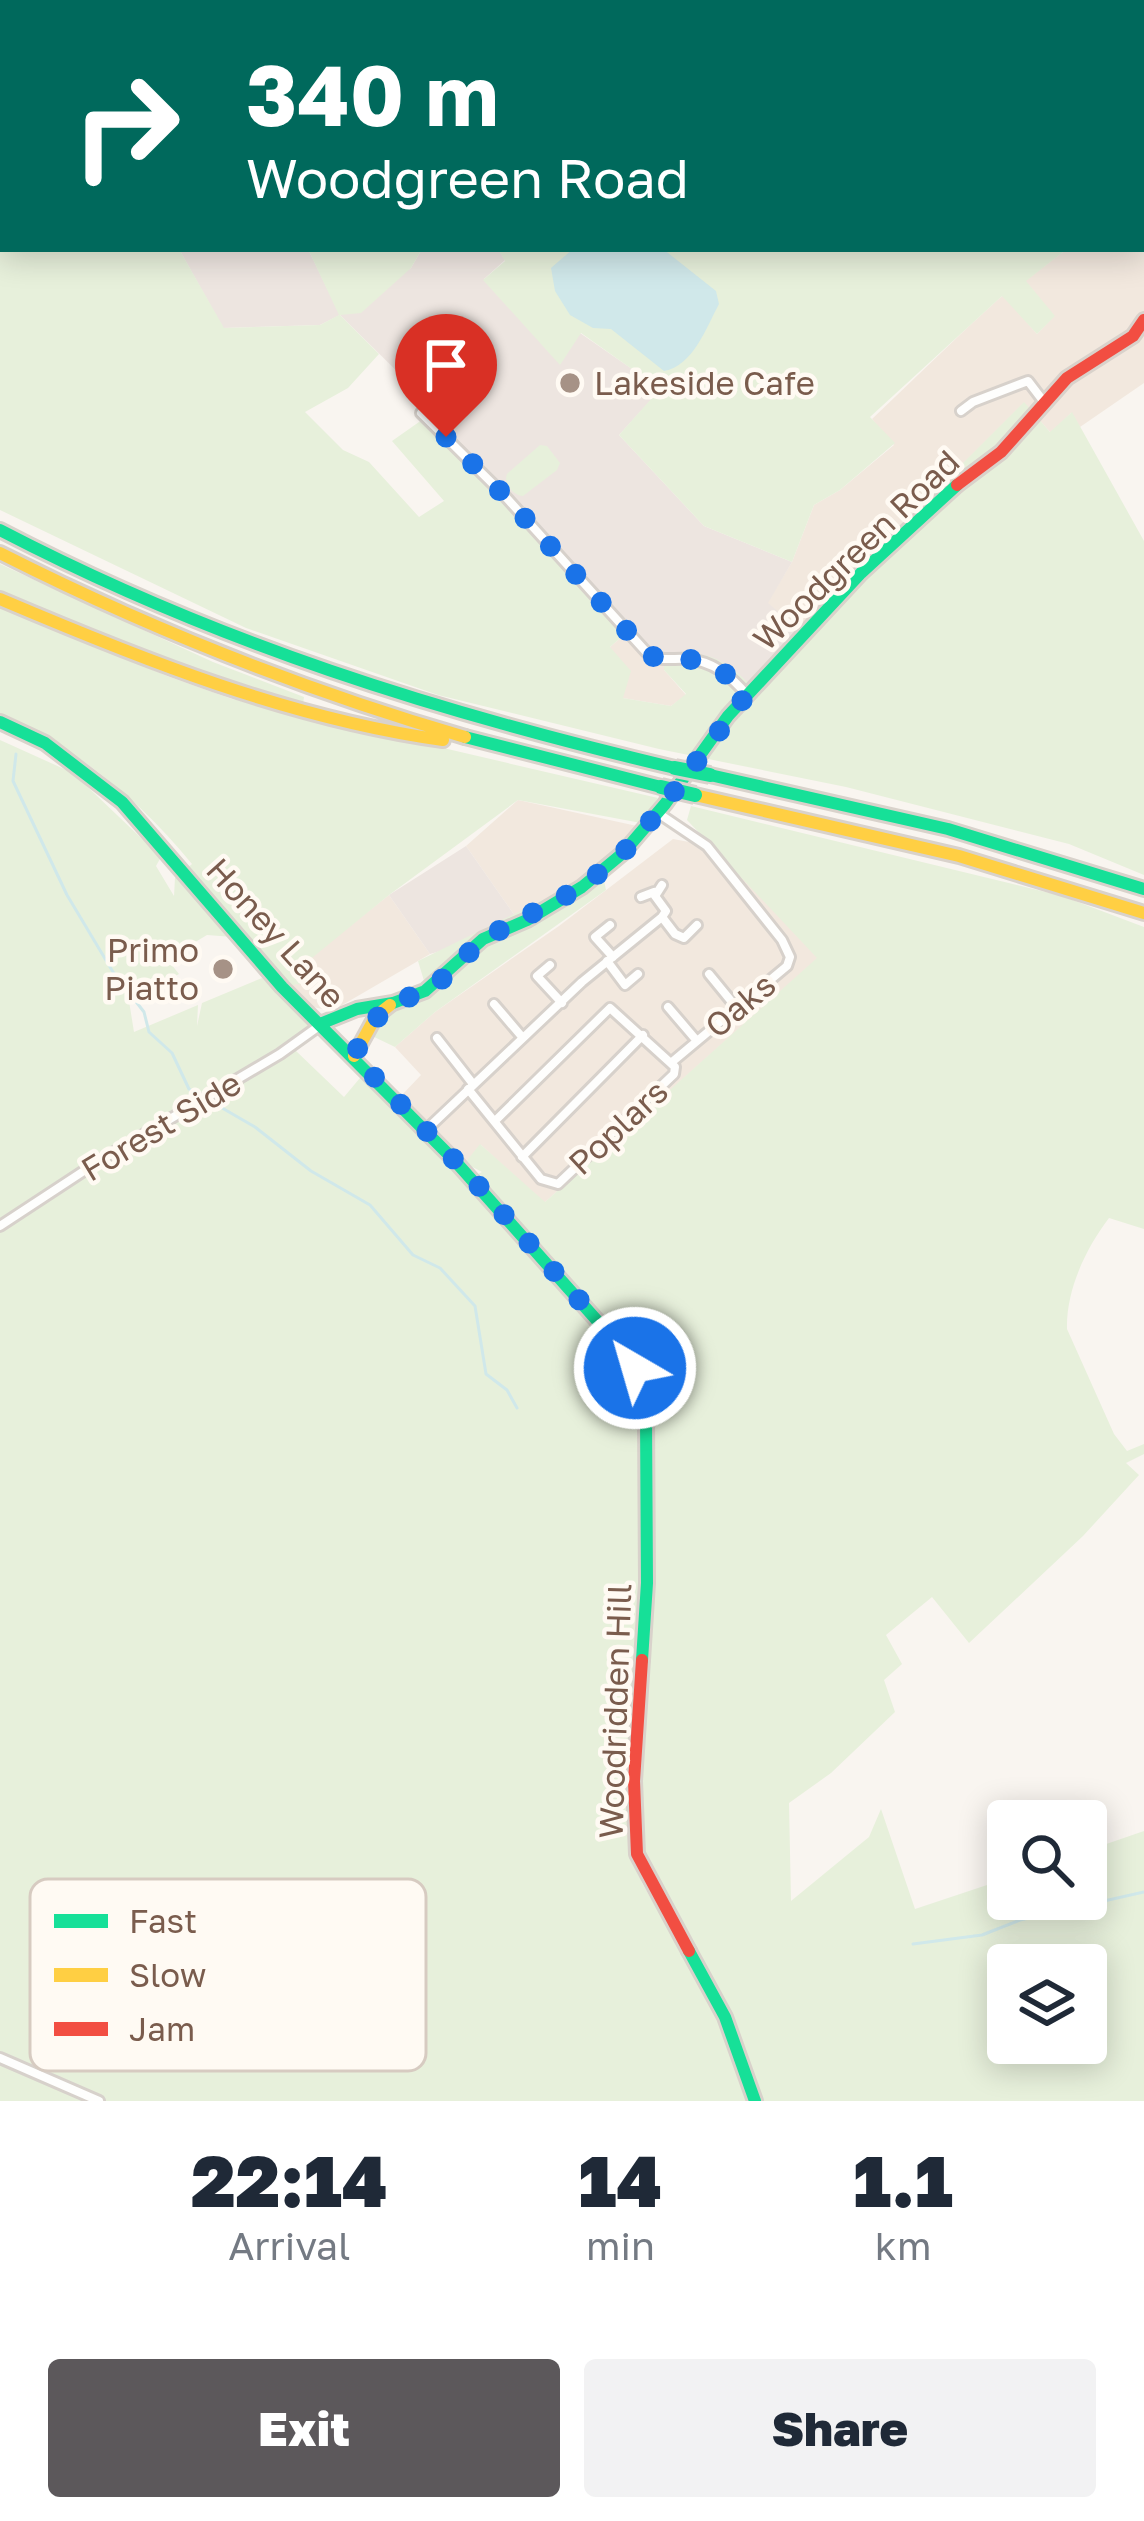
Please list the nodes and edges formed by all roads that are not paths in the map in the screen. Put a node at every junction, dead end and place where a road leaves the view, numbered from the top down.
1 (1144, 320) edge
2 (1044, 402) junction
3 (961, 411) dead end
4 (421, 413) dead end
5 (0, 530) edge
6 (0, 553) edge
7 (0, 599) edge
8 (747, 694) junction
9 (0, 722) edge
10 (484, 745) junction
11 (657, 813) junction
12 (1144, 890) edge
13 (641, 897) dead end
14 (1144, 913) edge
15 (662, 917) junction
16 (610, 925) dead end
17 (697, 925) dead end
18 (610, 959) junction
19 (550, 964) dead end
20 (638, 974) dead end
21 (709, 974) dead end
22 (562, 1003) junction
23 (393, 1004) junction
24 (494, 1004) dead end
25 (668, 1007) dead end
26 (736, 1007) junction
27 (320, 1024) junction
28 (644, 1034) junction
29 (437, 1038) dead end
30 (524, 1038) junction
31 (698, 1041) junction
32 (354, 1056) junction
33 (671, 1062) junction
34 (470, 1086) junction
35 (495, 1121) junction
36 (426, 1130) junction
37 (522, 1157) junction
38 (0, 1226) edge
39 (635, 1368) joint
40 (0, 2058) edge
41 (99, 2101) edge
42 (755, 2101) edge

1 - 2 main road, Woodgreen Road
2 - 3 street
2 - 8 main road, Woodgreen Road
4 - 8 street
5 - 12 main road, bridge
6 - 10 main road
7 - 10 main road
8 - 11 main road, Woodgreen Road
9 - 27 main road, Honey Lane
10 - 14 main road, bridge
11 - 23 main road, Woodgreen Road
11 - 26 street, Oaks
13 - 15 street
15 - 17 street
15 - 18 street
16 - 18 street
18 - 20 street
18 - 22 street
19 - 22 street
21 - 26 street
22 - 30 street
23 - 27 main road, Woodgreen Road
23 - 32 main road, Woodgreen Road
24 - 30 street
25 - 31 street
26 - 31 street, Oaks
27 - 32 main road, Honey Lane
27 - 38 street, Forest Side
28 - 33 street, Poplars
28 - 35 street, Poplars
28 - 37 street
29 - 34 street
30 - 34 street
31 - 33 street, Oaks
32 - 36 main road, Honey Lane
33 - 37 street, Poplars
34 - 35 street
34 - 36 street
35 - 37 street
36 - 39 main road, Honey Lane
39 - 42 main road, Woodridden Hill
40 - 41 street

